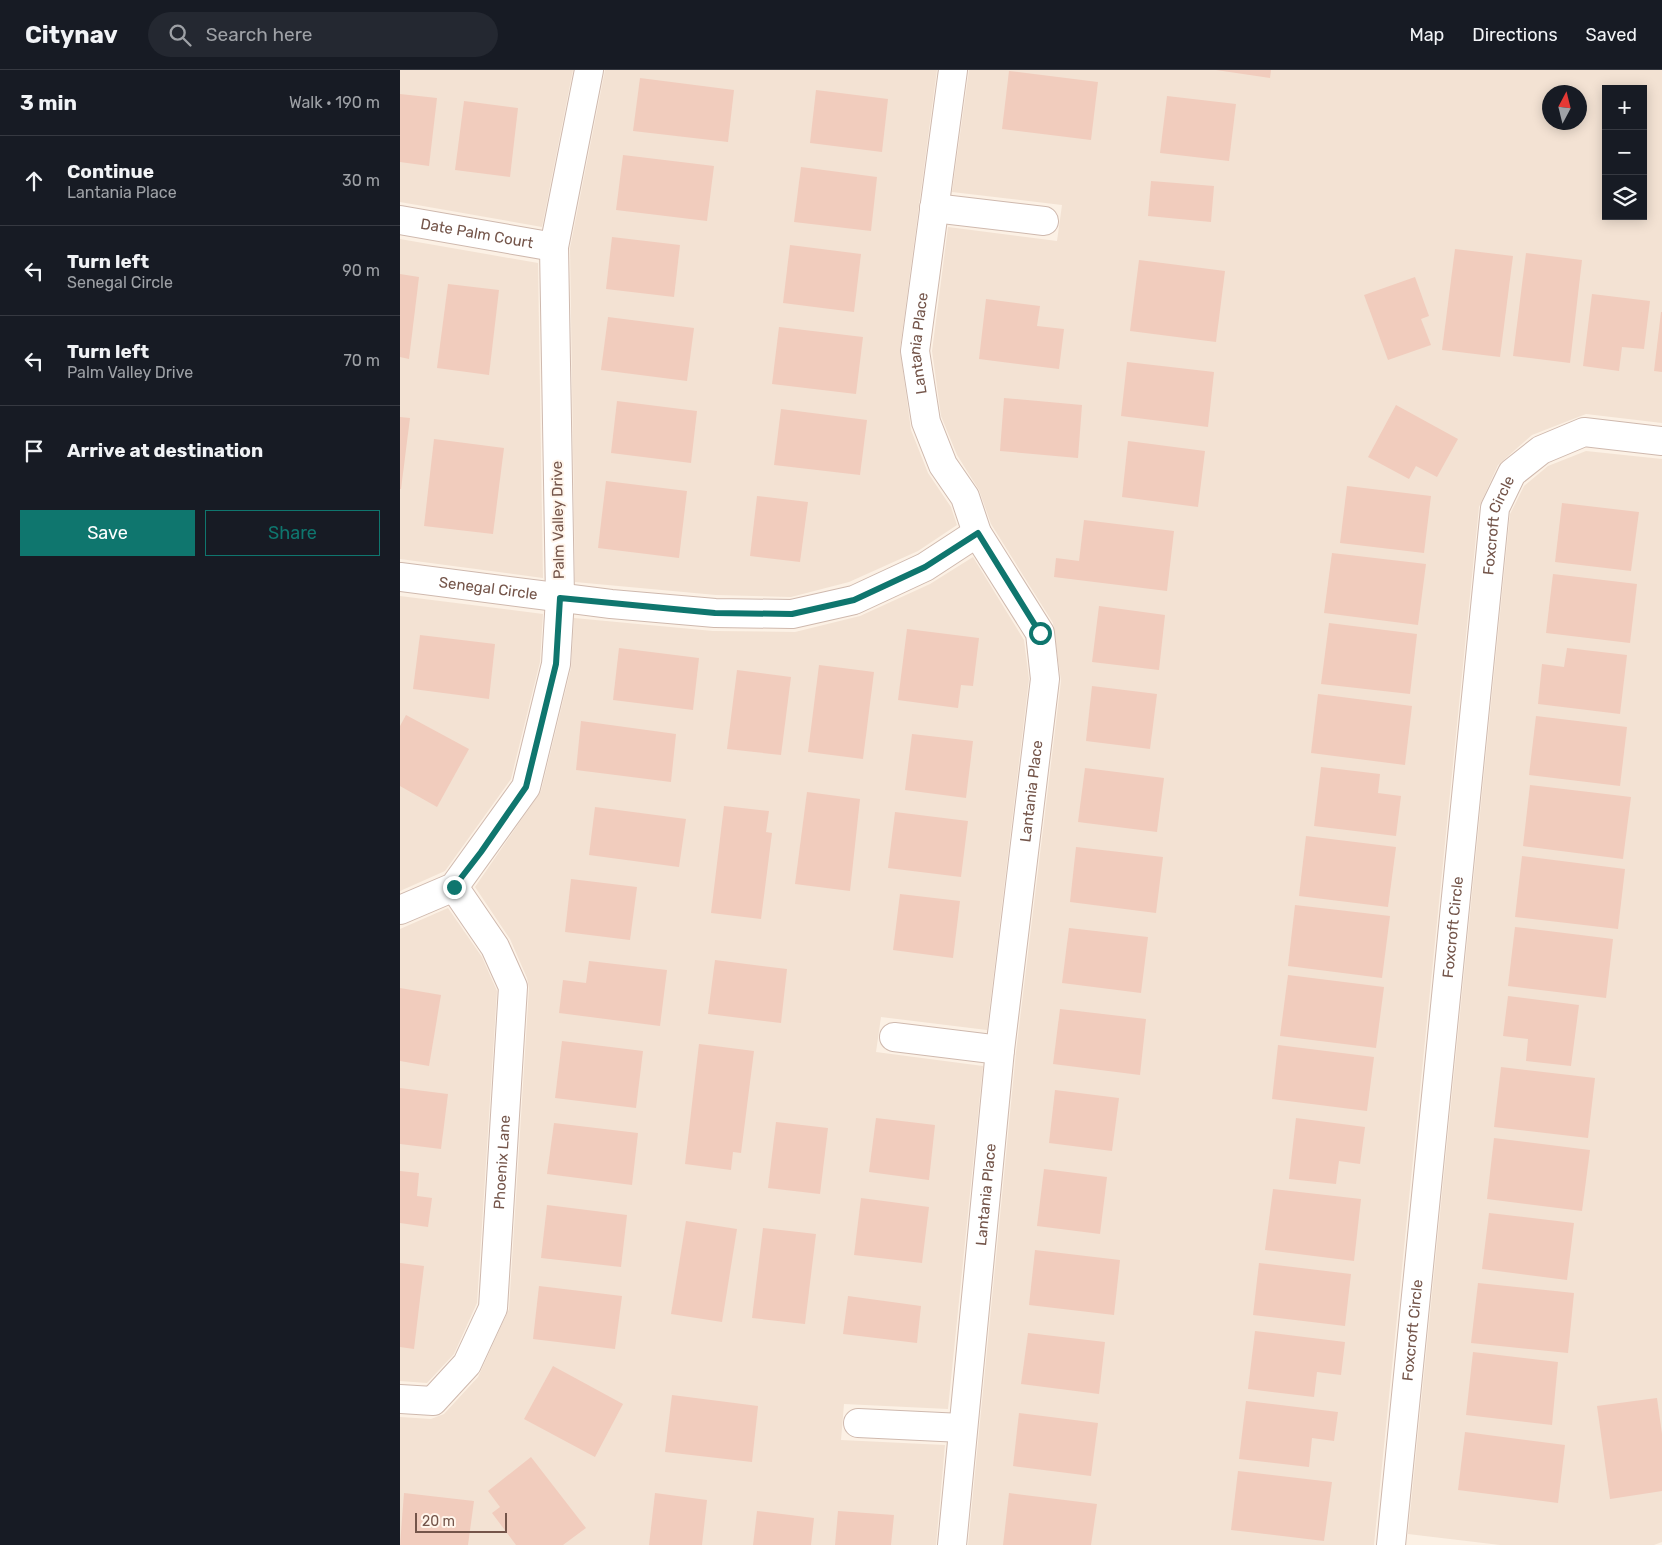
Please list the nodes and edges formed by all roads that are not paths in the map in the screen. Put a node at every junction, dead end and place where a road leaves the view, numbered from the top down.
1 (589, 70) edge
2 (953, 70) edge
3 (934, 208) junction
4 (400, 220) edge
5 (1044, 221) dead end
6 (554, 247) junction
7 (1662, 441) edge
8 (978, 533) junction
9 (400, 577) edge
10 (560, 598) junction
11 (454, 887) junction
12 (400, 910) edge
13 (894, 1037) dead end
14 (1000, 1050) junction
15 (400, 1399) edge
16 (858, 1423) dead end
17 (962, 1428) junction
18 (952, 1545) edge
19 (1391, 1545) edge

1 - 6 street, Palm Valley Drive
2 - 3 street, Lantania Place
3 - 5 street
3 - 8 street, Lantania Place
4 - 6 street, Date Palm Court
6 - 10 street, Palm Valley Drive
7 - 19 street, Foxcroft Circle
8 - 10 street, Senegal Circle
8 - 14 street, Lantania Place
9 - 10 street, Senegal Circle
10 - 11 street, Palm Valley Drive
11 - 12 street, Palm Valley Drive
11 - 15 street, Phoenix Lane
13 - 14 street
14 - 17 street, Lantania Place
16 - 17 street
17 - 18 street, Lantania Place

